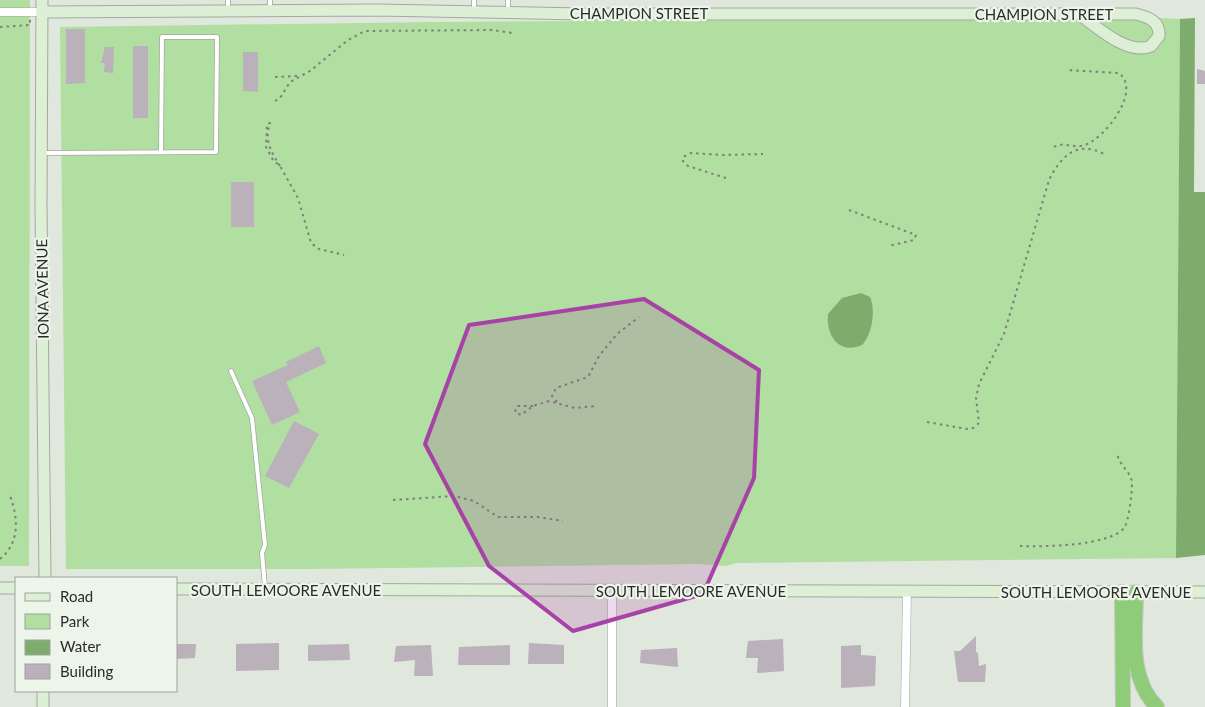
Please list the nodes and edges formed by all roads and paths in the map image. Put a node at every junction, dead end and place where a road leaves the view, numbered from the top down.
1 (42, 0) edge
2 (228, 5) edge
3 (270, 5) edge
4 (474, 6) edge
5 (508, 6) edge
6 (0, 12) edge
7 (42, 12) junction
8 (1080, 15) junction
9 (30, 25) dead end
10 (0, 27) edge
11 (512, 33) dead end
12 (352, 37) junction
13 (1066, 70) dead end
14 (275, 77) dead end
15 (286, 78) junction
16 (287, 85) junction
17 (275, 101) dead end
18 (1086, 146) junction
19 (1054, 147) dead end
20 (1076, 147) junction
21 (162, 152) junction
22 (41, 154) junction
23 (763, 154) dead end
24 (1104, 154) dead end
25 (280, 166) junction
26 (726, 178) dead end
27 (849, 210) dead end
28 (888, 246) dead end
29 (344, 255) dead end
30 (639, 317) dead end
31 (231, 371) dead end
32 (552, 394) junction
33 (546, 402) junction
34 (557, 402) junction
35 (533, 406) junction
36 (596, 406) dead end
37 (927, 422) dead end
38 (1117, 452) dead end
39 (9, 493) dead end
40 (393, 500) dead end
41 (563, 521) dead end
42 (1020, 546) dead end
43 (0, 559) edge
44 (45, 577) edge
45 (0, 588) edge
46 (15, 588) edge
47 (178, 589) edge
48 (265, 589) junction
49 (612, 590) junction
50 (906, 592) junction
51 (1129, 592) junction
52 (1205, 592) edge
53 (43, 692) edge
54 (43, 707) edge
55 (612, 707) edge
56 (905, 707) edge
57 (1123, 707) edge
58 (1157, 707) edge

1 - 7 street, IONA AVENUE
2 - 3 street, CHAMPION STREET
2 - 7 street, CHAMPION STREET
3 - 4 street, CHAMPION STREET
4 - 5 street, CHAMPION STREET
5 - 8 street, CHAMPION STREET
6 - 7 street
7 - 22 street, IONA AVENUE
8 - 8 street, CHAMPION STREET
9 - 10 path
11 - 12 path
12 - 15 path
12 - 16 path
13 - 18 path
14 - 15 path
15 - 16 path
16 - 17 path
18 - 20 path
18 - 24 path
19 - 20 path
20 - 37 path
21 - 21 lane
21 - 22 lane
22 - 44 street, IONA AVENUE
23 - 26 path
25 - 25 path
25 - 29 path
27 - 28 path
30 - 32 path
31 - 48 lane
32 - 33 path
32 - 34 path
33 - 34 path
33 - 35 path
34 - 36 path
35 - 35 path
38 - 42 path
39 - 43 path
40 - 41 path
45 - 46 street
47 - 48 street, SOUTH LEMOORE AVENUE
48 - 49 street, SOUTH LEMOORE AVENUE
49 - 50 street, SOUTH LEMOORE AVENUE
49 - 55 street
50 - 51 street, SOUTH LEMOORE AVENUE
50 - 56 street
51 - 52 street, SOUTH LEMOORE AVENUE
51 - 57 highway
51 - 58 highway
53 - 54 street

